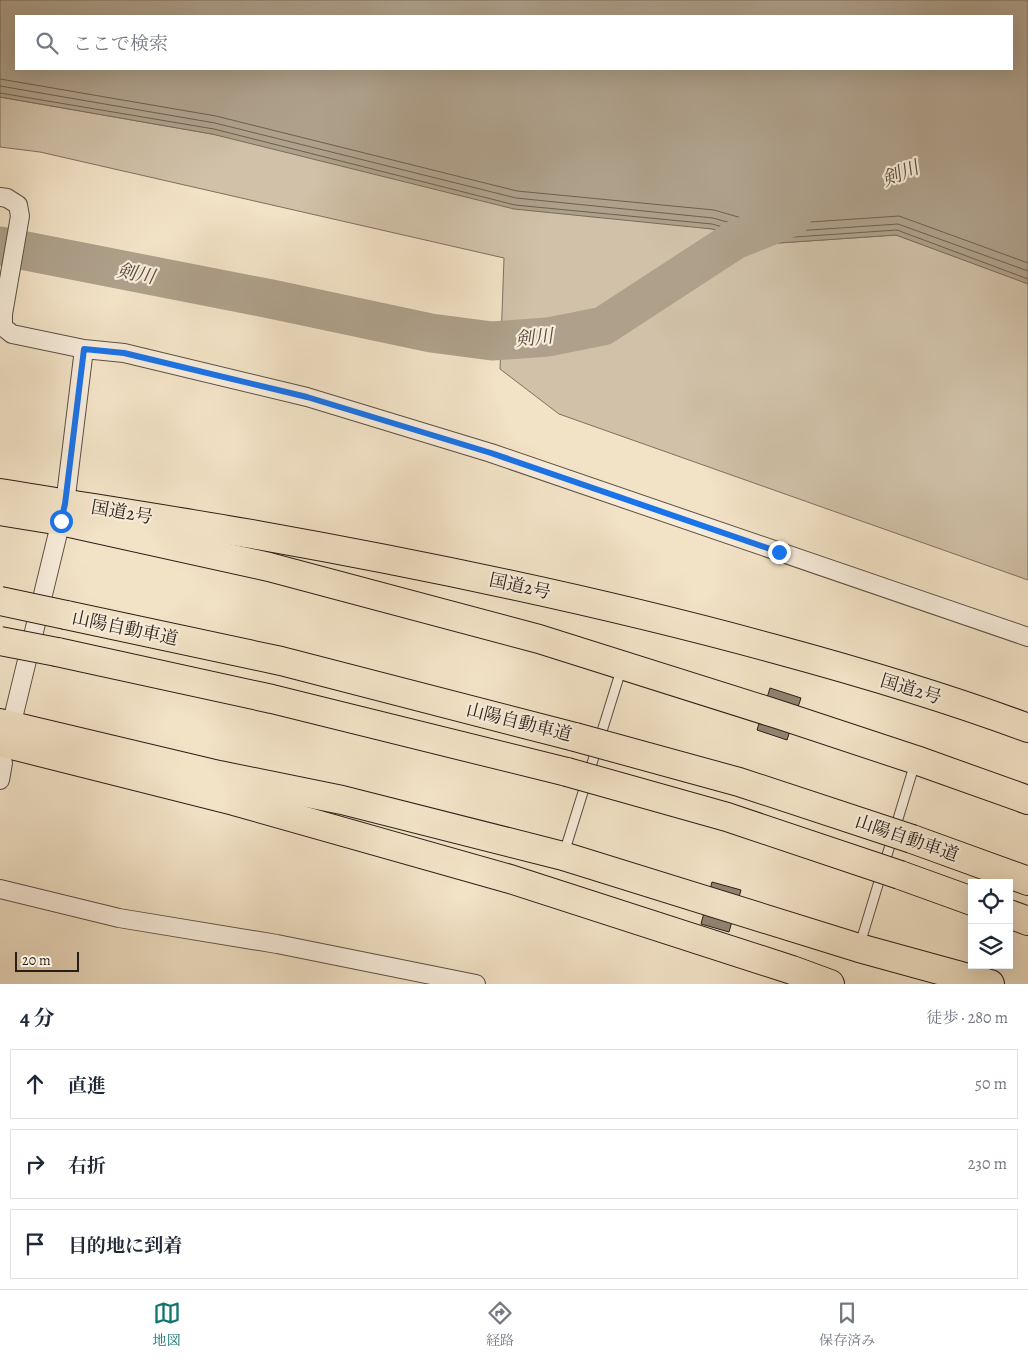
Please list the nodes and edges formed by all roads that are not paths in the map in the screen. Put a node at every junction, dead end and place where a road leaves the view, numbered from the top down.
1 (0, 197) edge
2 (84, 349) junction
3 (0, 493) edge
4 (0, 511) edge
5 (63, 512) junction
6 (0, 601) edge
7 (1028, 637) edge
8 (0, 640) edge
9 (622, 665) junction
10 (6, 721) edge
11 (1028, 728) edge
12 (916, 760) junction
13 (1, 762) edge
14 (1028, 800) edge
15 (563, 856) junction
16 (1028, 881) edge
17 (0, 889) edge
18 (968, 900) edge
19 (1013, 915) edge
20 (1028, 921) edge
21 (859, 948) junction
22 (476, 984) edge
23 (830, 984) edge
24 (990, 984) edge

1 - 2 street
2 - 5 street
2 - 7 street
3 - 5 highway, 国道2号
4 - 5 highway
5 - 9 highway
5 - 10 street
5 - 11 highway, 国道2号
6 - 16 highway, 山陽自動車道, bridge
8 - 18 highway, 山陽自動車道, bridge
9 - 12 highway
9 - 15 lane
10 - 15 highway
12 - 14 highway
12 - 21 lane
13 - 23 highway
15 - 21 highway
17 - 22 street
19 - 20 highway
21 - 24 highway

